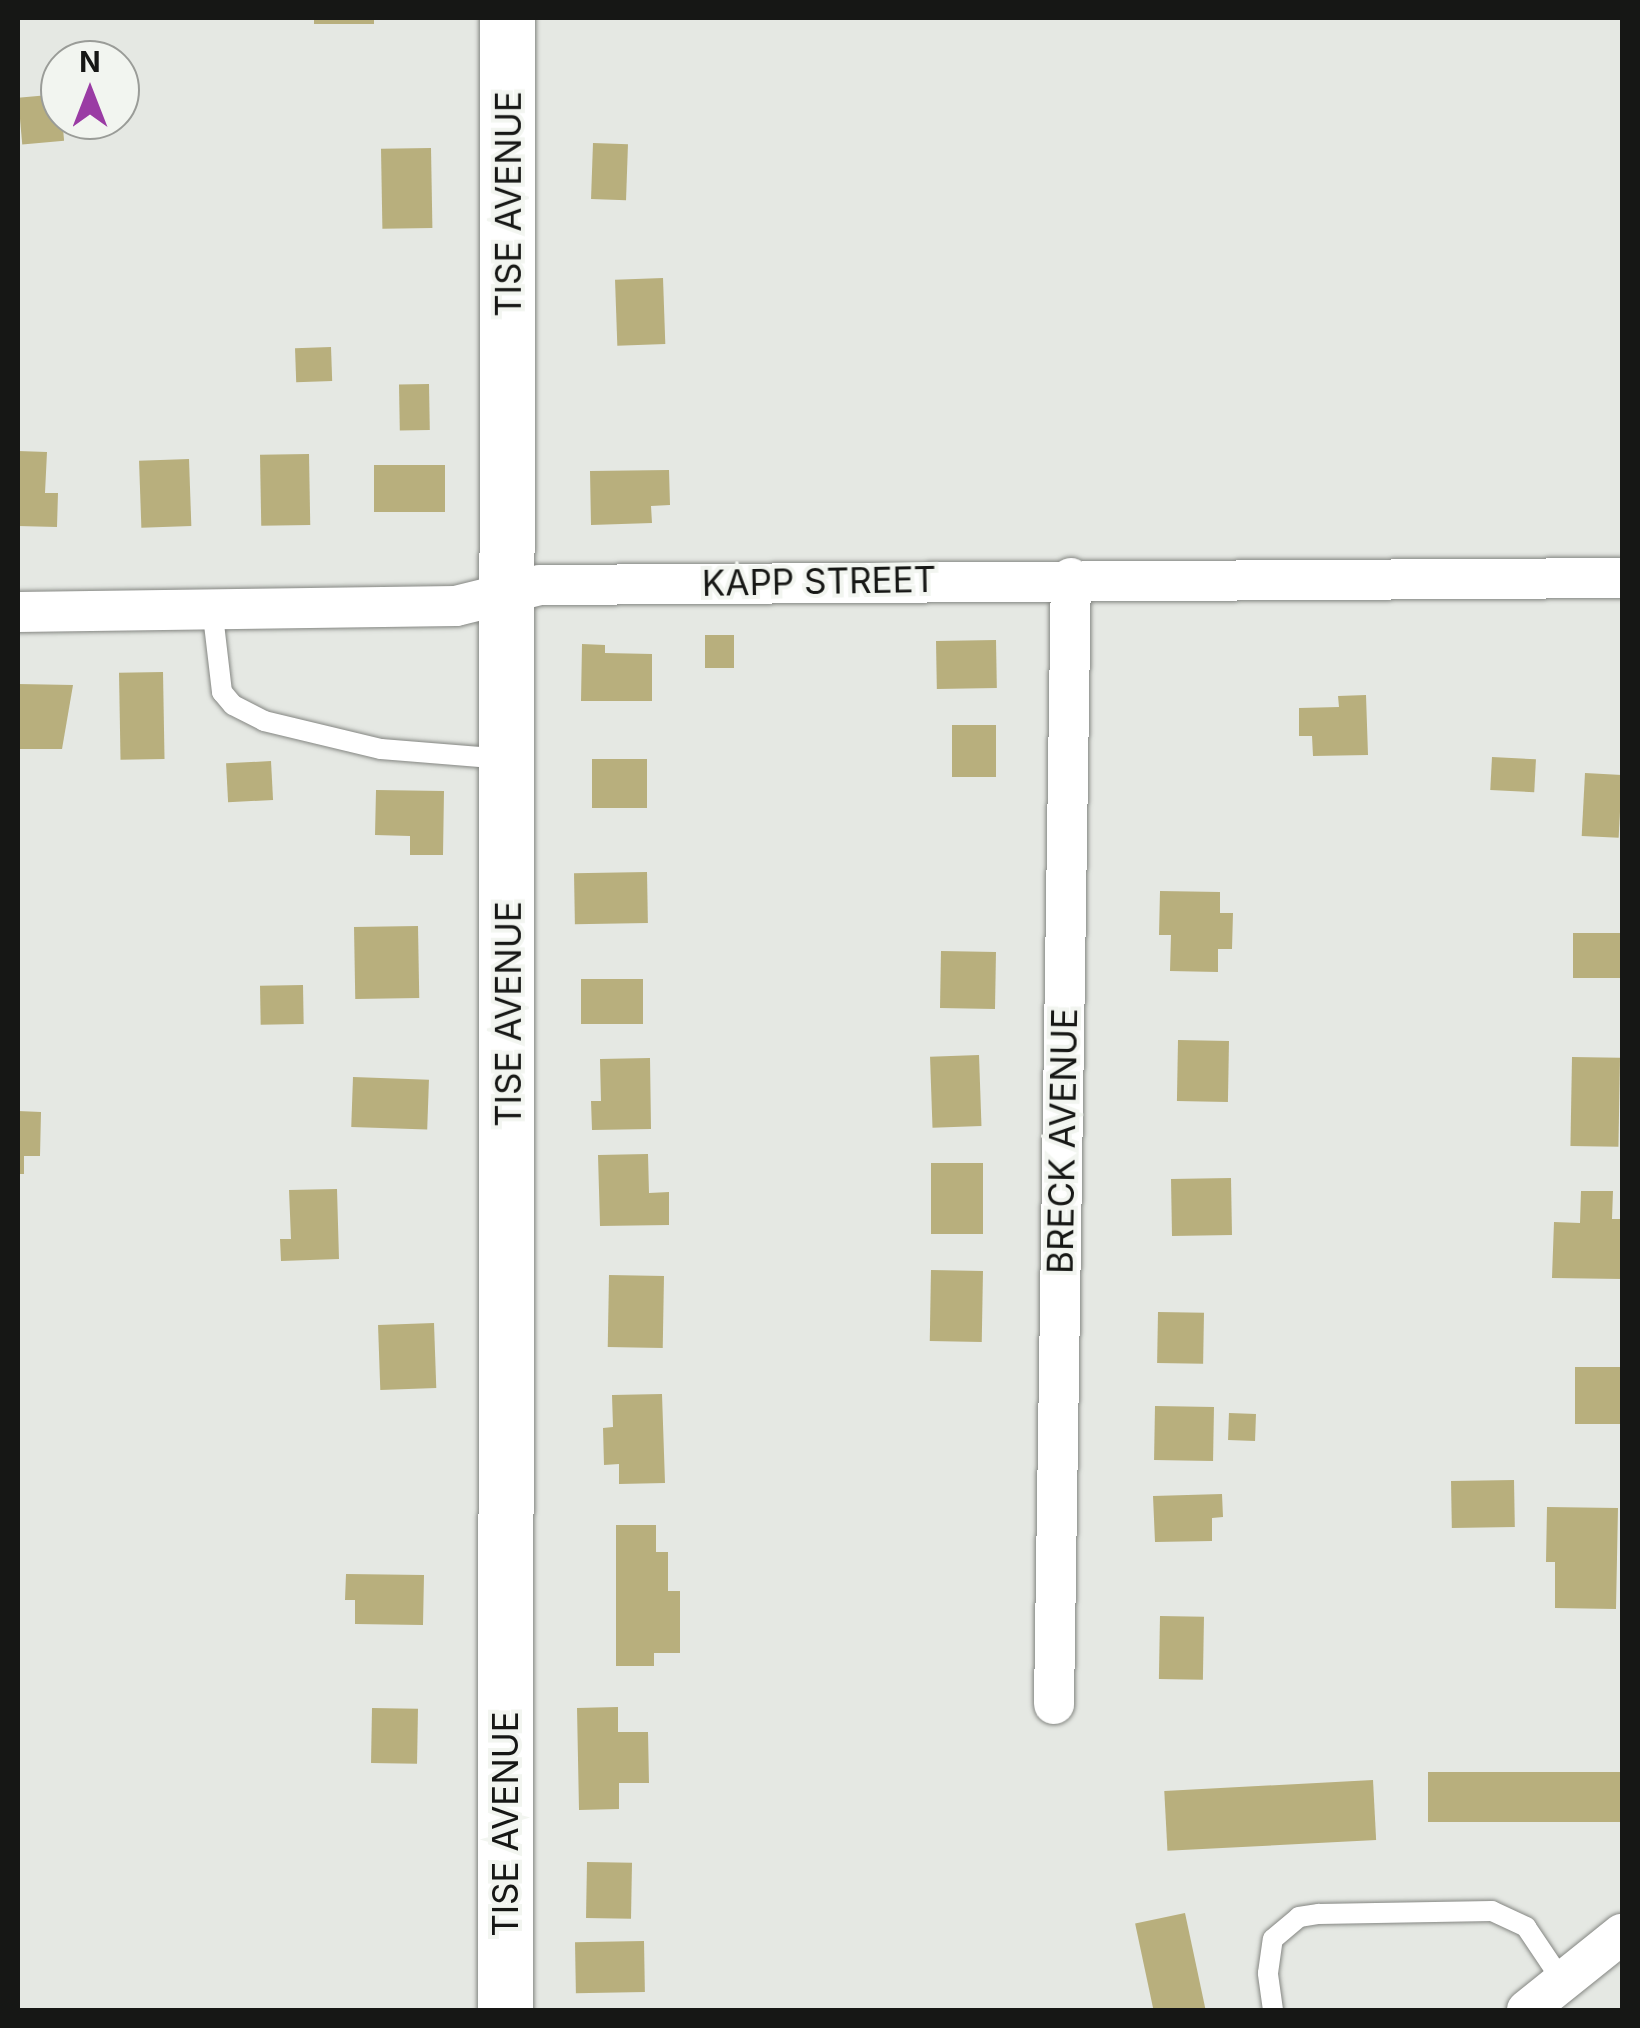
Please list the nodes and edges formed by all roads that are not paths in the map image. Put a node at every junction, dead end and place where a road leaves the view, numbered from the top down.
1 (506, 18) edge
2 (1071, 578) junction
3 (1622, 578) edge
4 (510, 594) junction
5 (212, 607) junction
6 (18, 612) edge
7 (509, 759) junction
8 (1054, 1704) dead end
9 (1622, 1934) edge
10 (1563, 1982) junction
11 (505, 2010) edge
12 (1273, 2010) edge
13 (1527, 2010) edge

1 - 4 street, TISE AVENUE
2 - 3 street, KAPP STREET
2 - 4 street, KAPP STREET
2 - 8 street, BRECK AVENUE
4 - 5 street, KAPP STREET
4 - 7 street, TISE AVENUE
5 - 6 street, KAPP STREET
5 - 7 lane
7 - 11 street, TISE AVENUE
9 - 10 street
10 - 12 lane
10 - 13 street

